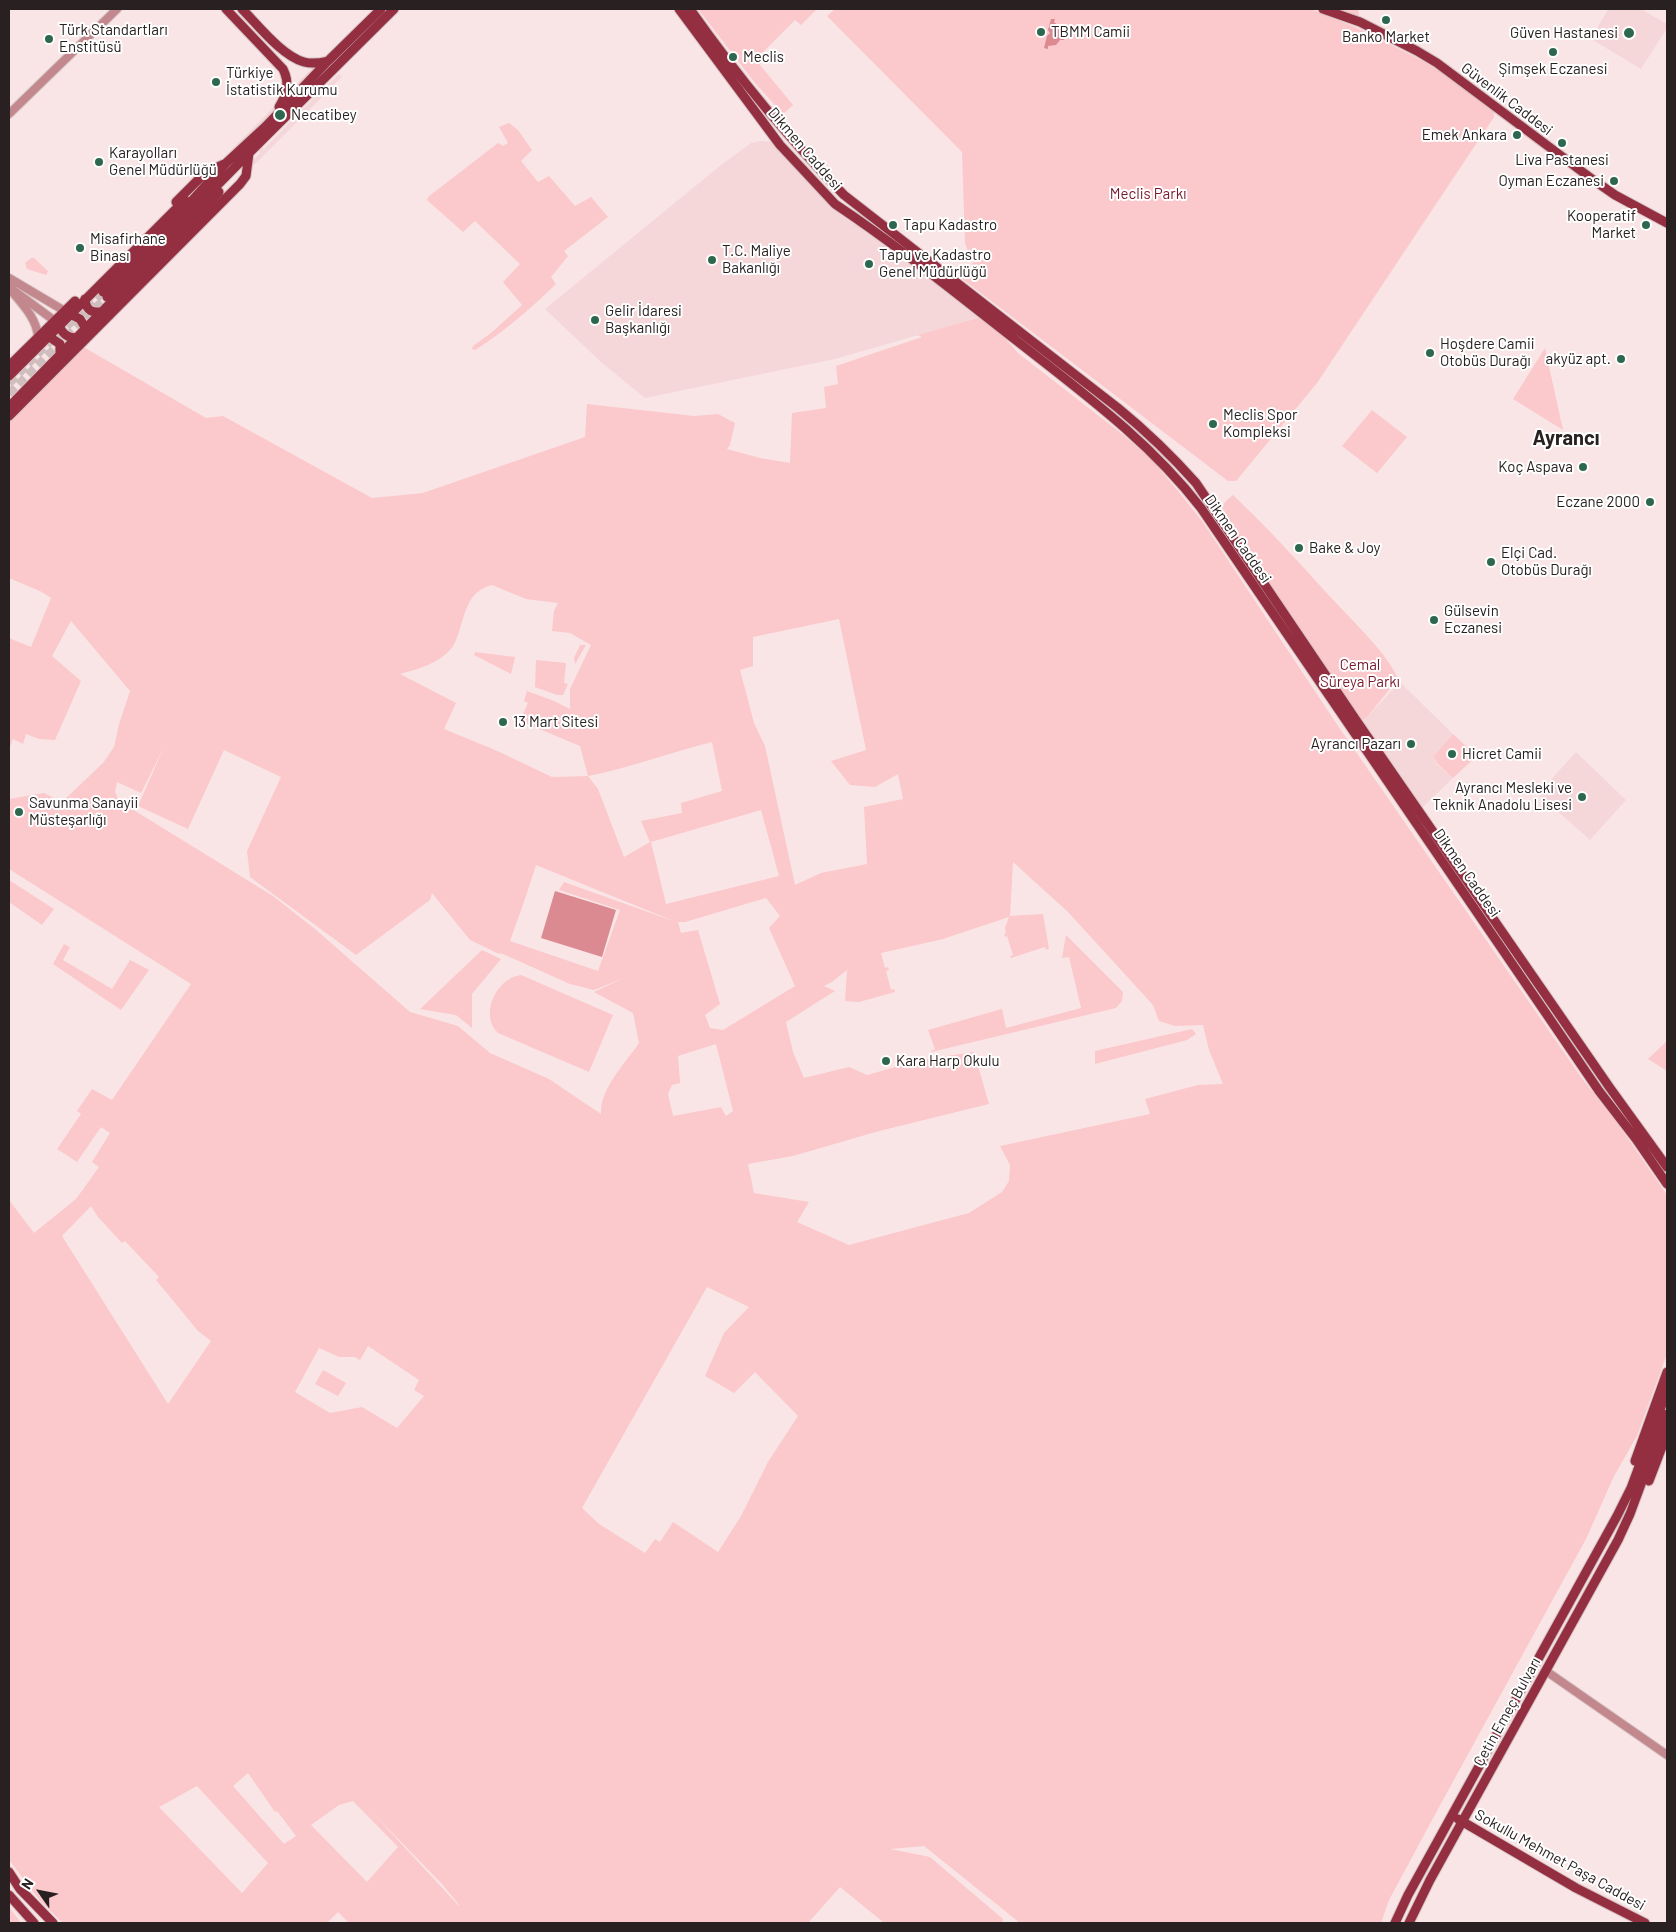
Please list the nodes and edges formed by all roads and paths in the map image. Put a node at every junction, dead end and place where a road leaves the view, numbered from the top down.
1 (117, 9) edge
2 (226, 9) edge
3 (242, 9) edge
4 (395, 9) edge
5 (679, 9) edge
6 (690, 9) edge
7 (1323, 9) edge
8 (381, 12) edge
9 (328, 61) junction
10 (9, 114) edge
11 (266, 126) junction
12 (249, 153) junction
13 (229, 166) junction
14 (835, 187) junction
15 (826, 195) junction
16 (844, 195) junction
17 (835, 204) junction
18 (1667, 223) edge
19 (9, 278) edge
20 (9, 288) edge
21 (105, 295) tunnel mouth
22 (85, 299) junction
23 (67, 312) junction
24 (103, 312) junction
25 (57, 322) junction
26 (86, 329) junction
27 (48, 336) junction
28 (38, 337) junction
29 (76, 338) junction
30 (60, 353) junction
31 (9, 366) edge
32 (9, 376) edge
33 (9, 407) edge
34 (9, 416) edge
35 (1210, 504) junction
36 (1202, 508) junction
37 (1607, 1084) junction
38 (1596, 1086) junction
39 (1601, 1094) junction
40 (1667, 1167) edge
41 (1667, 1184) edge
42 (1667, 1372) edge
43 (1667, 1391) edge
44 (1667, 1414) edge
45 (1667, 1434) edge
46 (1630, 1514) junction
47 (1617, 1516) junction
48 (1546, 1671) junction
49 (1667, 1755) edge
50 (1452, 1816) junction
51 (1462, 1822) junction
52 (9, 1872) edge
53 (9, 1895) edge
54 (34, 1923) edge
55 (52, 1923) edge
56 (1395, 1923) edge
57 (1409, 1923) edge
58 (1646, 1923) edge

1 - 10 street
2 - 11 main road
3 - 9 main road
4 - 8 main road
5 - 15 main road, Dikmen Caddesi
6 - 14 main road, Dikmen Caddesi
7 - 18 main road, Güvenlik Caddesi
8 - 9 main road
8 - 12 main road
9 - 11 main road
11 - 13 main road
12 - 13 main road
12 - 34 main road
13 - 21 main road
13 - 22 main road
13 - 23 main road
13 - 24 main road
14 - 15 main road
14 - 16 main road, Dikmen Caddesi
15 - 17 main road, Dikmen Caddesi
16 - 17 main road
16 - 35 main road, Dikmen Caddesi
17 - 36 main road, Dikmen Caddesi
19 - 23 street
20 - 25 street
20 - 28 street
22 - 23 main road
22 - 24 main road
23 - 25 main road
23 - 26 main road
24 - 26 main road
25 - 27 main road
25 - 28 main road
25 - 29 main road
26 - 29 main road
27 - 30 main road
27 - 32 main road
28 - 31 main road
29 - 30 main road
30 - 33 main road
35 - 36 main road
35 - 37 main road, Dikmen Caddesi
36 - 38 main road, Dikmen Caddesi
37 - 38 main road
37 - 39 main road
37 - 40 main road, Dikmen Caddesi
38 - 39 main road, Dikmen Caddesi
39 - 41 main road, Dikmen Caddesi
42 - 47 main road, Çetin Emeç Bulvarı
43 - 47 main road, Çetin Emeç Bulvarı
44 - 46 main road, Çetin Emeç Bulvarı
45 - 46 main road, Çetin Emeç Bulvarı
46 - 48 main road, Çetin Emeç Bulvarı
47 - 50 main road, Çetin Emeç Bulvarı
48 - 49 street
48 - 51 main road, Çetin Emeç Bulvarı
50 - 51 main road, Sokullu Mehmet Paşa Caddesi
50 - 56 main road, Çetin Emeç Bulvarı
51 - 57 main road, Çetin Emeç Bulvarı
51 - 58 main road, Sokullu Mehmet Paşa Caddesi
52 - 55 main road
53 - 54 main road

